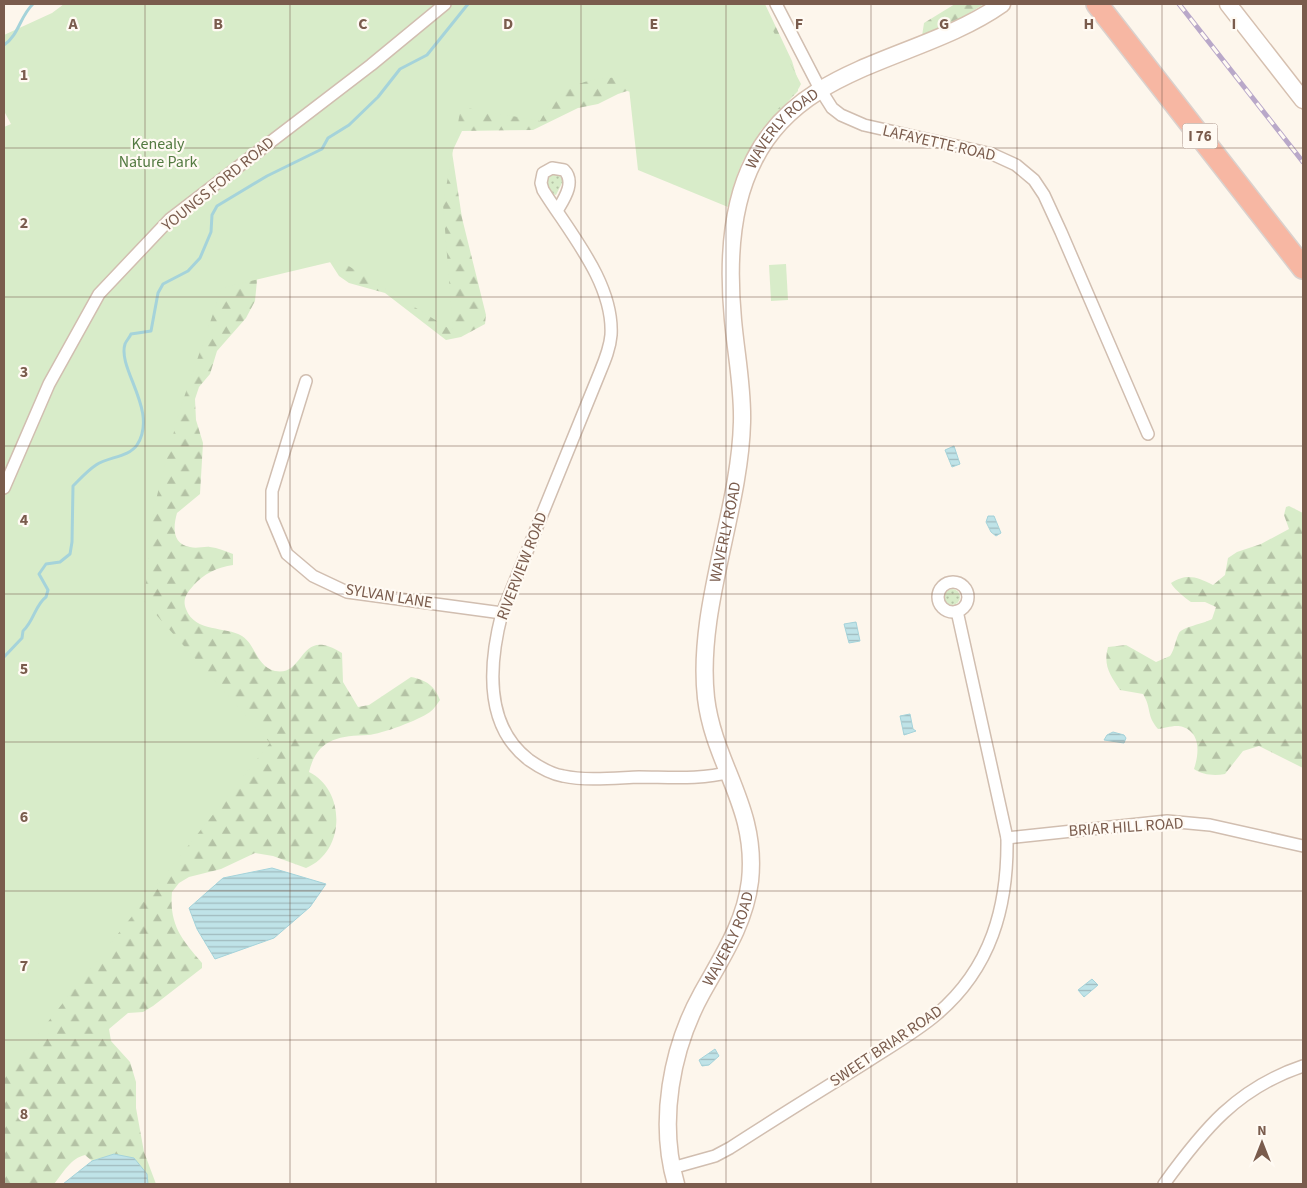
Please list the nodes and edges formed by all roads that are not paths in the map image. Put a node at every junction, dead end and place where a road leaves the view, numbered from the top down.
1 (445, 4) edge
2 (776, 4) edge
3 (1002, 4) edge
4 (1097, 4) edge
5 (1114, 4) edge
6 (1228, 4) edge
7 (820, 89) junction
8 (1303, 100) edge
9 (557, 211) dead end
10 (1303, 247) edge
11 (1303, 268) edge
12 (306, 382) dead end
13 (1148, 434) dead end
14 (4, 488) edge
15 (957, 612) dead end
16 (502, 613) junction
17 (730, 772) junction
18 (1007, 838) junction
19 (1303, 846) edge
20 (1303, 1066) edge
21 (672, 1168) junction
22 (676, 1184) edge
23 (1164, 1184) edge

1 - 14 street, YOUNGS FORD ROAD
2 - 7 street, LAFAYETTE ROAD
3 - 7 street, WAVERLY ROAD
4 - 11 highway, I 76
5 - 10 highway, I 76
6 - 8 street
7 - 13 street, LAFAYETTE ROAD
7 - 17 street, WAVERLY ROAD
9 - 16 street, RIVERVIEW ROAD
12 - 16 street, SYLVAN LANE
15 - 18 street, SWEET BRIAR ROAD
16 - 17 street, RIVERVIEW ROAD
17 - 21 street, WAVERLY ROAD
18 - 19 street, BRIAR HILL ROAD
18 - 21 street, SWEET BRIAR ROAD
20 - 23 street
21 - 22 street, WAVERLY ROAD

